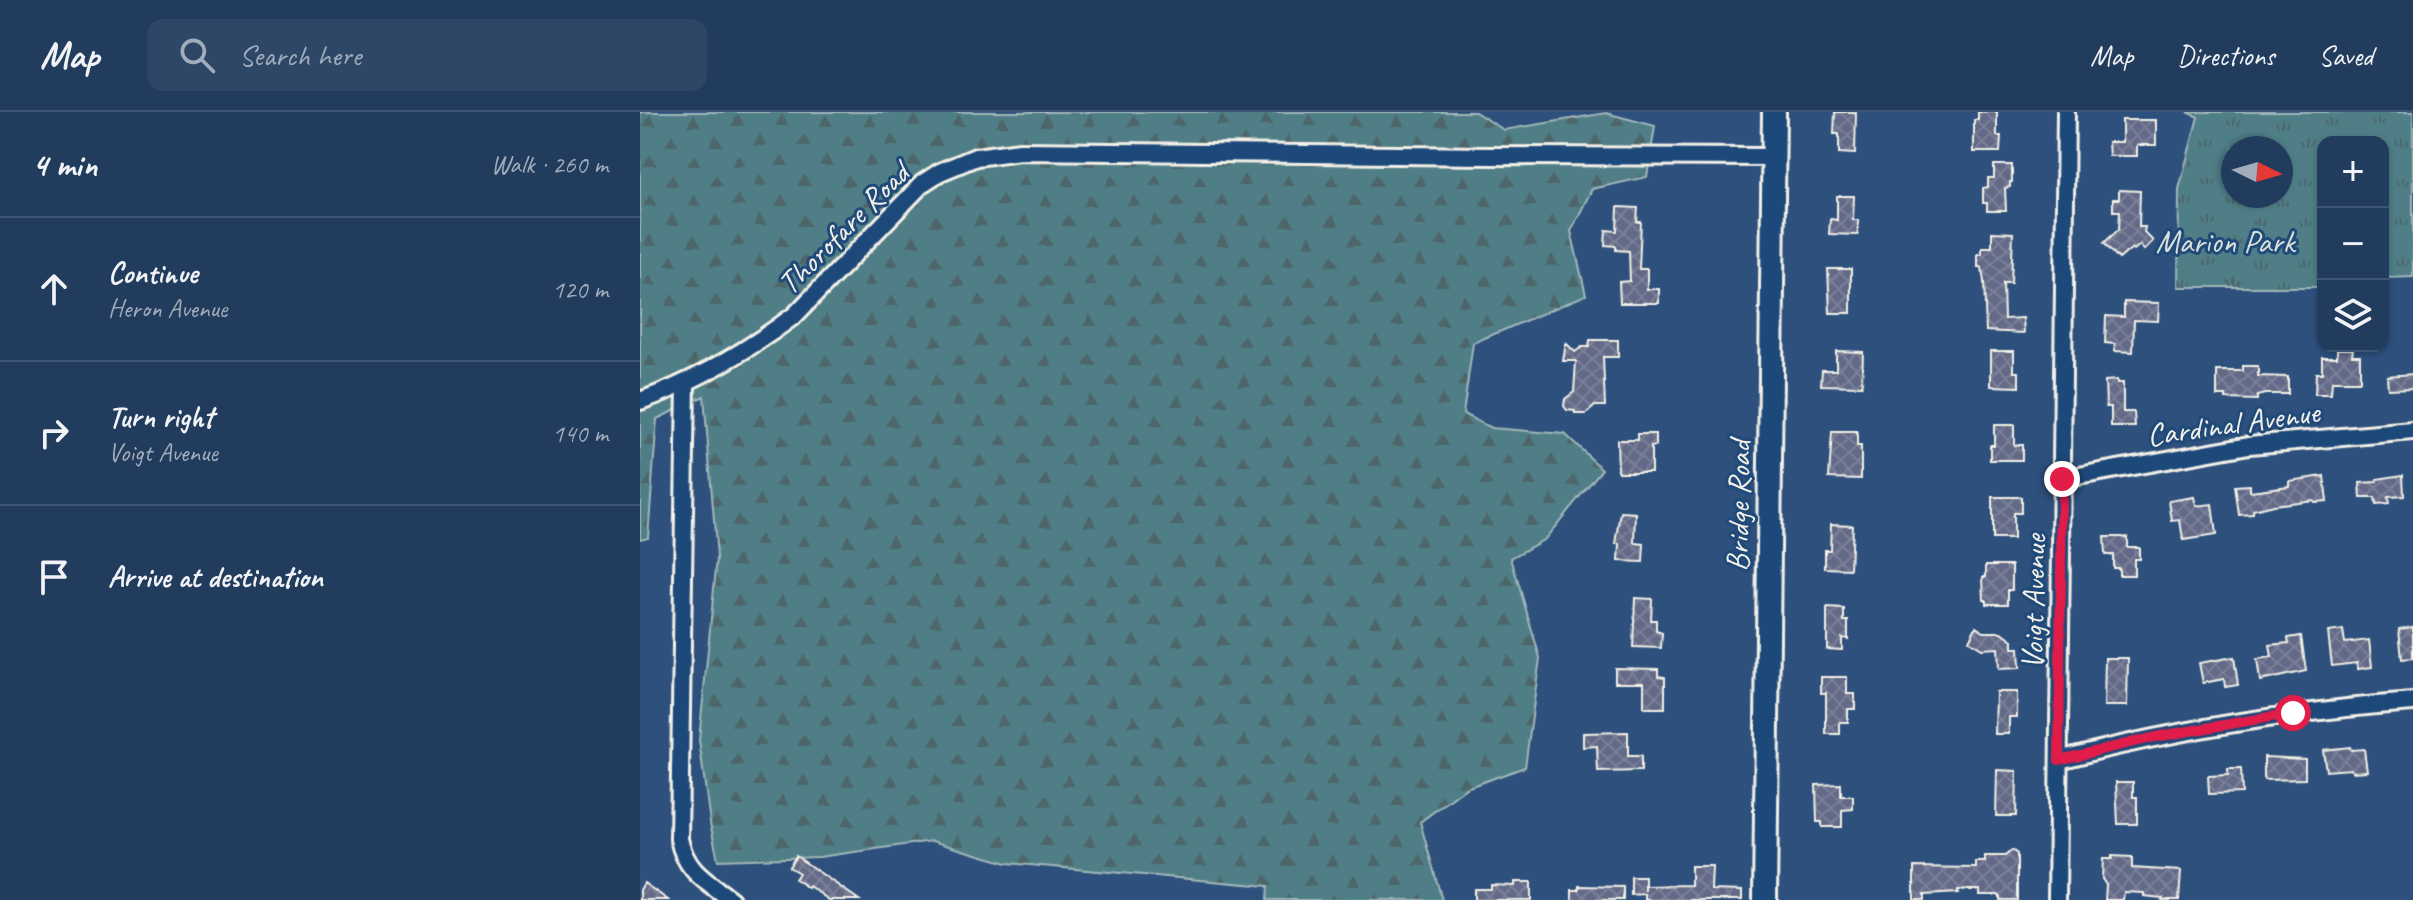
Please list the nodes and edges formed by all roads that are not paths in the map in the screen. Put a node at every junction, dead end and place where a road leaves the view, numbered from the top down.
1 (1774, 112) edge
2 (2066, 112) edge
3 (1774, 157) junction
4 (686, 383) junction
5 (640, 401) edge
6 (2413, 431) edge
7 (2062, 479) junction
8 (2413, 702) edge
9 (2059, 760) junction
10 (731, 900) edge
11 (1765, 900) edge
12 (2057, 900) edge

1 - 3 main road, Bridge Road
2 - 7 street, Voigt Avenue
3 - 4 street, Thorofare Road
3 - 11 main road, Bridge Road
4 - 5 street, Thorofare Road
4 - 10 street
6 - 7 street, Cardinal Avenue
7 - 9 street, Voigt Avenue
8 - 9 street
9 - 12 street, Voigt Avenue

